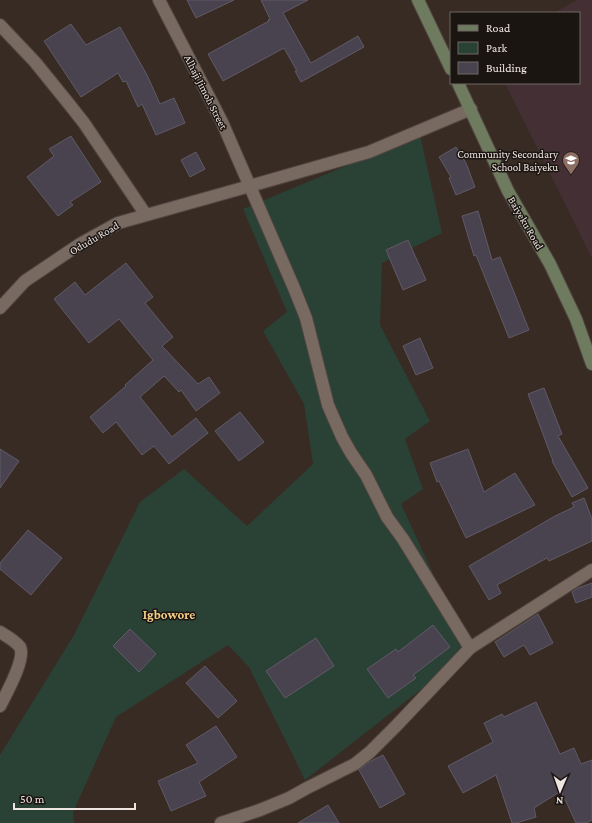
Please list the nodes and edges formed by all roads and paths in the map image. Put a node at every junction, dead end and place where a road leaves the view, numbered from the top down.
1 (159, 0) edge
2 (418, 0) edge
3 (0, 25) edge
4 (450, 67) edge
5 (458, 84) edge
6 (471, 109) junction
7 (250, 186) junction
8 (146, 215) junction
9 (0, 308) edge
10 (592, 364) edge
11 (592, 570) edge
12 (0, 632) edge
13 (470, 648) junction
14 (0, 706) edge
15 (221, 823) edge

1 - 7 street, Alhaji Jimoh Street
2 - 4 main road
3 - 8 street
5 - 6 main road, Baiyeku Road
6 - 7 street, Odudu Road
6 - 10 main road, Baiyeku Road
7 - 8 street, Odudu Road
7 - 13 street, Alhaji Jimoh Street
8 - 9 street, Odudu Road
11 - 13 street
12 - 14 street
13 - 15 street

